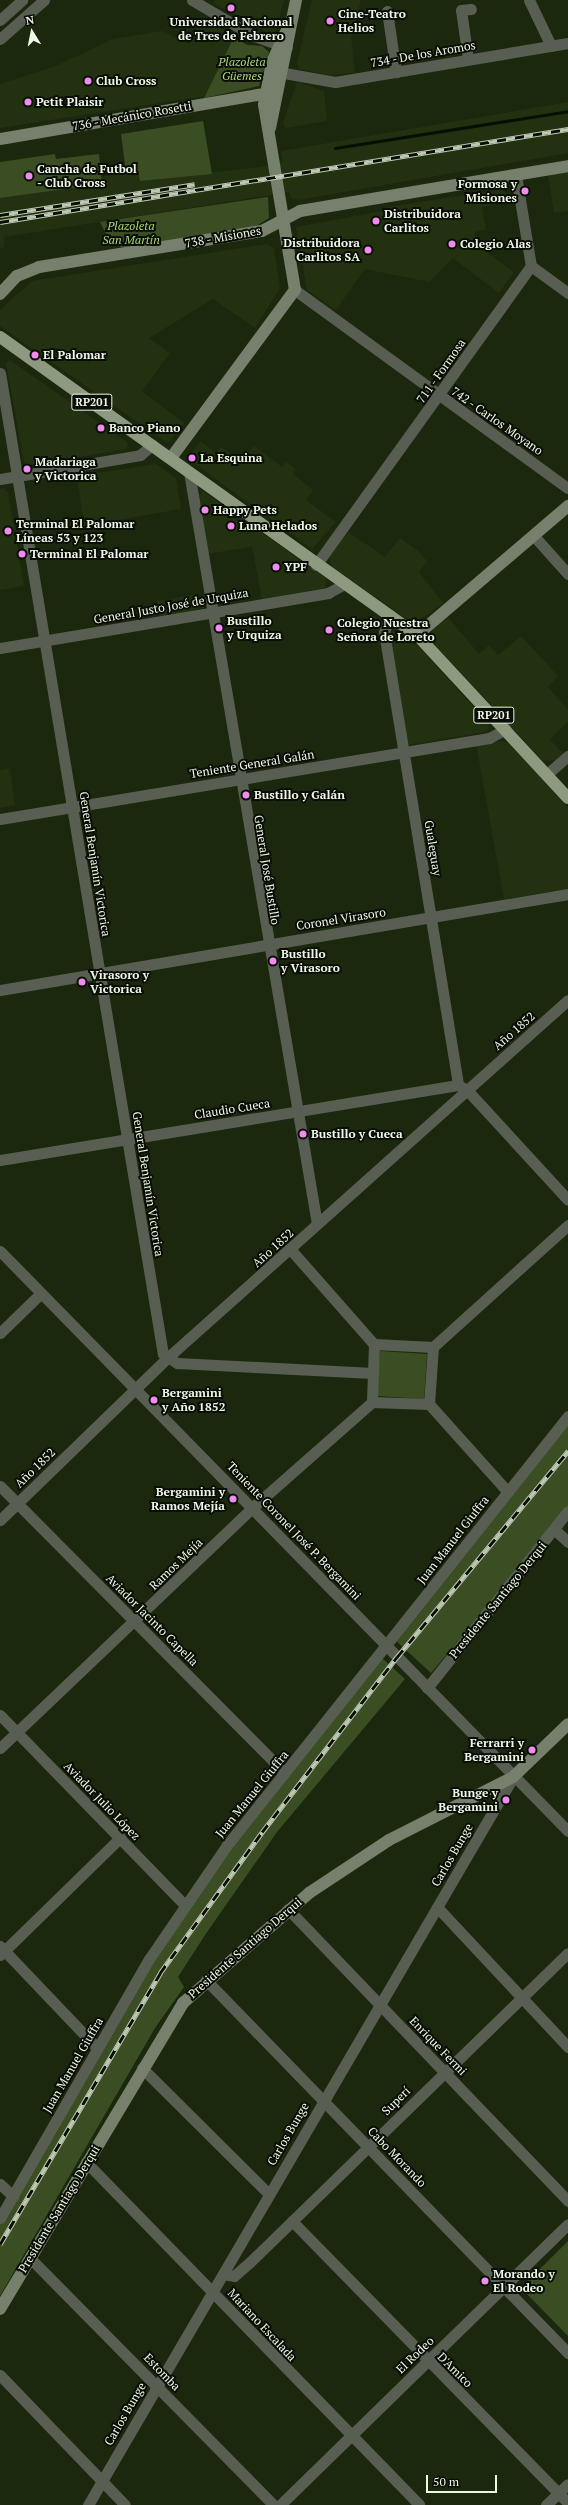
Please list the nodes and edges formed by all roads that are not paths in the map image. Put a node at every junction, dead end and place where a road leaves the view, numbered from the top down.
1 (22, 0) edge
2 (44, 0) edge
3 (192, 0) edge
4 (296, 0) edge
5 (529, 0) edge
6 (471, 9) dead end
7 (387, 10) dead end
8 (0, 20) edge
9 (0, 39) edge
10 (568, 43) edge
11 (551, 46) junction
12 (282, 47) junction
13 (468, 59) junction
14 (396, 72) junction
15 (284, 73) junction
16 (264, 94) junction
17 (270, 129) junction
18 (0, 139) edge
19 (568, 166) edge
20 (516, 175) junction
21 (282, 219) junction
22 (531, 266) junction
23 (295, 290) junction
24 (568, 293) edge
25 (0, 294) edge
26 (0, 337) edge
27 (0, 373) edge
28 (439, 396) junction
29 (152, 445) junction
30 (171, 458) junction
31 (189, 472) junction
32 (16, 477) junction
33 (0, 479) edge
34 (568, 488) edge
35 (568, 506) edge
36 (534, 536) junction
37 (316, 565) junction
38 (568, 574) edge
39 (344, 584) junction
40 (212, 612) junction
41 (390, 616) junction
42 (417, 635) junction
43 (45, 640) junction
44 (0, 648) edge
45 (506, 729) junction
46 (404, 752) junction
47 (568, 756) edge
48 (547, 774) junction
49 (239, 779) junction
50 (568, 798) edge
51 (72, 807) junction
52 (0, 819) edge
53 (568, 894) edge
54 (432, 918) junction
55 (266, 945) junction
56 (100, 973) junction
57 (0, 990) edge
58 (568, 1000) edge
59 (462, 1087) junction
60 (441, 1088) junction
61 (451, 1105) junction
62 (295, 1112) junction
63 (127, 1138) junction
64 (0, 1160) edge
65 (568, 1200) edge
66 (317, 1224) junction
67 (568, 1225) edge
68 (290, 1250) junction
69 (0, 1251) edge
70 (41, 1293) junction
71 (0, 1333) edge
72 (374, 1344) junction
73 (433, 1347) junction
74 (166, 1359) junction
75 (373, 1373) junction
76 (135, 1388) junction
77 (372, 1402) junction
78 (429, 1404) junction
79 (568, 1416) edge
80 (0, 1486) edge
81 (508, 1492) junction
82 (17, 1504) junction
83 (253, 1507) junction
84 (568, 1512) edge
85 (0, 1520) edge
86 (554, 1529) junction
87 (568, 1542) edge
88 (135, 1621) junction
89 (386, 1646) junction
90 (427, 1688) junction
91 (0, 1715) edge
92 (568, 1724) edge
93 (16, 1732) junction
94 (0, 1748) edge
95 (285, 1773) junction
96 (513, 1777) junction
97 (568, 1831) edge
98 (120, 1838) junction
99 (185, 1905) junction
100 (437, 1907) junction
101 (288, 1909) junction
102 (1, 1951) edge
103 (568, 1954) edge
104 (206, 1980) junction
105 (522, 1999) junction
106 (378, 2004) junction
107 (568, 2047) edge
108 (97, 2048) junction
109 (142, 2068) junction
110 (444, 2071) junction
111 (323, 2098) junction
112 (368, 2146) junction
113 (86, 2162) junction
114 (0, 2184) edge
115 (268, 2194) junction
116 (13, 2196) junction
117 (568, 2201) edge
118 (0, 2218) edge
119 (292, 2221) junction
120 (568, 2224) edge
121 (30, 2258) junction
122 (223, 2274) junction
123 (504, 2288) junction
124 (213, 2291) junction
125 (0, 2309) edge
126 (568, 2353) edge
127 (428, 2361) junction
128 (0, 2375) edge
129 (157, 2386) junction
130 (350, 2437) junction
131 (102, 2482) junction
132 (568, 2484) edge
133 (559, 2493) junction
134 (568, 2502) edge
135 (88, 2505) edge
136 (125, 2505) edge
137 (274, 2505) edge
138 (280, 2505) edge
139 (419, 2505) edge
140 (546, 2505) edge

1 - 8 street
2 - 9 street
3 - 12 street
4 - 12 street
5 - 11 street
6 - 13 street
7 - 14 street
10 - 11 street, 734 - De los Aromos
11 - 13 street, 734 - De los Aromos
12 - 15 street
12 - 16 street
13 - 14 street, 734 - De los Aromos
14 - 15 street, 734 - De los Aromos
15 - 16 street
15 - 17 street
16 - 17 street
16 - 18 street, 736 - Mecánico Rosetti
17 - 21 street
19 - 20 street, 738 - Misiones
20 - 21 street, 738 - Misiones
20 - 22 street
21 - 23 street
21 - 25 street, 738 - Misiones
22 - 24 street
22 - 28 street, 711 - Formosa
23 - 28 street, 742 - Carlos Moyano
23 - 30 street
26 - 29 main road, RP201
27 - 32 street, General Benjamín Victorica
28 - 34 street, 742 - Carlos Moyano
28 - 37 street, 711 - Formosa
29 - 30 main road, RP201
29 - 32 street
30 - 31 main road, RP201
31 - 37 main road, RP201
31 - 40 street, General José Bustillo
32 - 33 street
32 - 43 street, General Benjamín Victorica
35 - 36 street
36 - 38 street
36 - 42 street
37 - 39 main road, RP201
39 - 40 street, General Justo José de Urquiza
39 - 41 main road, RP201
40 - 43 street, General Justo José de Urquiza
40 - 49 street, General José Bustillo
41 - 42 main road, RP201
41 - 46 street, Gualeguay
42 - 45 main road, RP201
43 - 44 street, General Justo José de Urquiza
43 - 51 street, General Benjamín Victorica
45 - 46 street, Teniente General Galán
45 - 48 main road, RP201
46 - 49 street, Teniente General Galán
46 - 54 street, Gualeguay
47 - 48 street
48 - 50 main road, RP201
49 - 51 street, Teniente General Galán
49 - 55 street, General José Bustillo
51 - 52 street, Teniente General Galán
51 - 56 street, General Benjamín Victorica
53 - 54 street, Coronel Virasoro
54 - 55 street, Coronel Virasoro
54 - 59 street, Gualeguay
55 - 56 street, Coronel Virasoro
55 - 62 street, General José Bustillo
56 - 57 street, Coronel Virasoro
56 - 63 street, General Benjamín Victorica
58 - 59 street, Año 1852
59 - 60 street, Claudio Cueca
59 - 61 street, Año 1852
59 - 65 street
60 - 61 street
60 - 62 street, Claudio Cueca
61 - 66 street, Año 1852
62 - 63 street, Claudio Cueca
62 - 66 street, General José Bustillo
63 - 64 street, Claudio Cueca
63 - 74 street, General Benjamín Victorica
66 - 68 street, Año 1852
67 - 73 street
68 - 72 street
68 - 74 street, Año 1852
69 - 70 street, Teniente Coronel José P. Bergamini
70 - 71 street
70 - 76 street, Teniente Coronel José P. Bergamini
72 - 73 street
72 - 75 street
73 - 78 street
74 - 75 street
74 - 76 street, Año 1852
75 - 77 street
76 - 82 street, Año 1852
76 - 83 street, Teniente Coronel José P. Bergamini
77 - 78 street
77 - 83 street, Ramos Mejía
78 - 81 street
79 - 81 street, Juan Manuel Giuffra
80 - 82 street, Aviador Jacinto Capella
81 - 89 street, Juan Manuel Giuffra
82 - 85 street, Año 1852
82 - 88 street, Aviador Jacinto Capella
83 - 88 street, Ramos Mejía
83 - 89 street, Teniente Coronel José P. Bergamini
84 - 86 street, Presidente Santiago Derqui
86 - 87 street
86 - 90 street, Presidente Santiago Derqui
88 - 93 street, Ramos Mejía
88 - 95 street, Aviador Jacinto Capella
89 - 90 street, Teniente Coronel José P. Bergamini
89 - 95 street, Juan Manuel Giuffra
90 - 96 street, Teniente Coronel José P. Bergamini
91 - 93 street, Aviador Julio López
92 - 96 street, Presidente Santiago Derqui
93 - 94 street, Ramos Mejía
93 - 98 street, Aviador Julio López
95 - 99 street, Juan Manuel Giuffra
96 - 97 street, Teniente Coronel José P. Bergamini
96 - 100 street, Carlos Bunge
96 - 101 street, Presidente Santiago Derqui
98 - 99 street, Aviador Julio López
98 - 102 street
99 - 108 street, Juan Manuel Giuffra
100 - 105 street
100 - 106 street, Carlos Bunge
101 - 104 street, Presidente Santiago Derqui
101 - 106 street, Enrique Fermi
102 - 108 street
103 - 105 street, Superí
104 - 109 street, Presidente Santiago Derqui
104 - 111 street, Cabo Morando
105 - 107 street
105 - 110 street, Superí
106 - 110 street, Enrique Fermi
106 - 111 street, Carlos Bunge
108 - 116 street, Juan Manuel Giuffra
109 - 113 street, Presidente Santiago Derqui
109 - 115 street
110 - 112 street, Superí
110 - 117 street, Enrique Fermi
111 - 112 street, Cabo Morando
111 - 115 street, Carlos Bunge
112 - 119 street, Superí
112 - 123 street, Cabo Morando
113 - 121 street, Presidente Santiago Derqui
113 - 124 street, Mariano Escalada
114 - 116 street
115 - 122 street, Carlos Bunge
116 - 118 street, Juan Manuel Giuffra
119 - 122 street, Superí
119 - 127 street, D'Amico
120 - 123 street, El Rodeo
121 - 125 street, Presidente Santiago Derqui
121 - 129 street, Estomba
122 - 124 street, Carlos Bunge
123 - 126 street, Cabo Morando
123 - 127 street, El Rodeo
124 - 129 street, Carlos Bunge
124 - 130 street, Mariano Escalada
127 - 130 street, El Rodeo
127 - 133 street, D'Amico
128 - 131 street
129 - 131 street, Carlos Bunge
129 - 137 street, Estomba
130 - 138 street, El Rodeo
130 - 139 street, Mariano Escalada
131 - 135 street, Carlos Bunge
131 - 136 street
132 - 133 street
133 - 134 street, D'Amico
133 - 140 street

